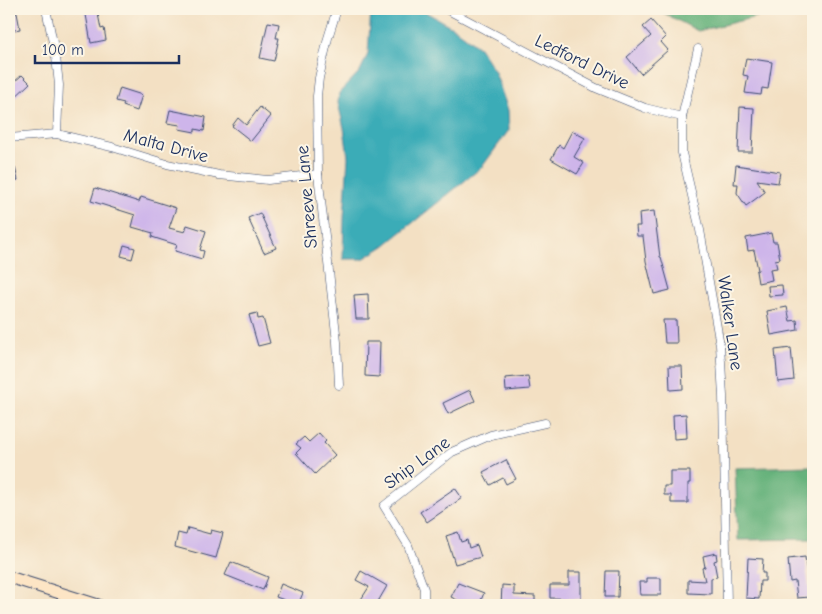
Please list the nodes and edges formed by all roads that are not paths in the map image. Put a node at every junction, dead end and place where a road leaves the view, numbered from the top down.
1 (46, 9) edge
2 (337, 9) edge
3 (446, 9) edge
4 (698, 49) dead end
5 (682, 117) junction
6 (57, 134) junction
7 (9, 138) edge
8 (318, 174) junction
9 (339, 385) dead end
10 (545, 423) dead end
11 (9, 577) edge
12 (98, 605) edge
13 (424, 605) edge
14 (727, 605) edge

1 - 6 street
2 - 8 street, Shreeve Lane
3 - 5 street, Ledford Drive
4 - 5 street, Walker Lane
5 - 14 street, Walker Lane
6 - 7 street, Malta Drive
6 - 8 street, Malta Drive
8 - 9 street, Shreeve Lane
10 - 13 street, Ship Lane
11 - 12 street

